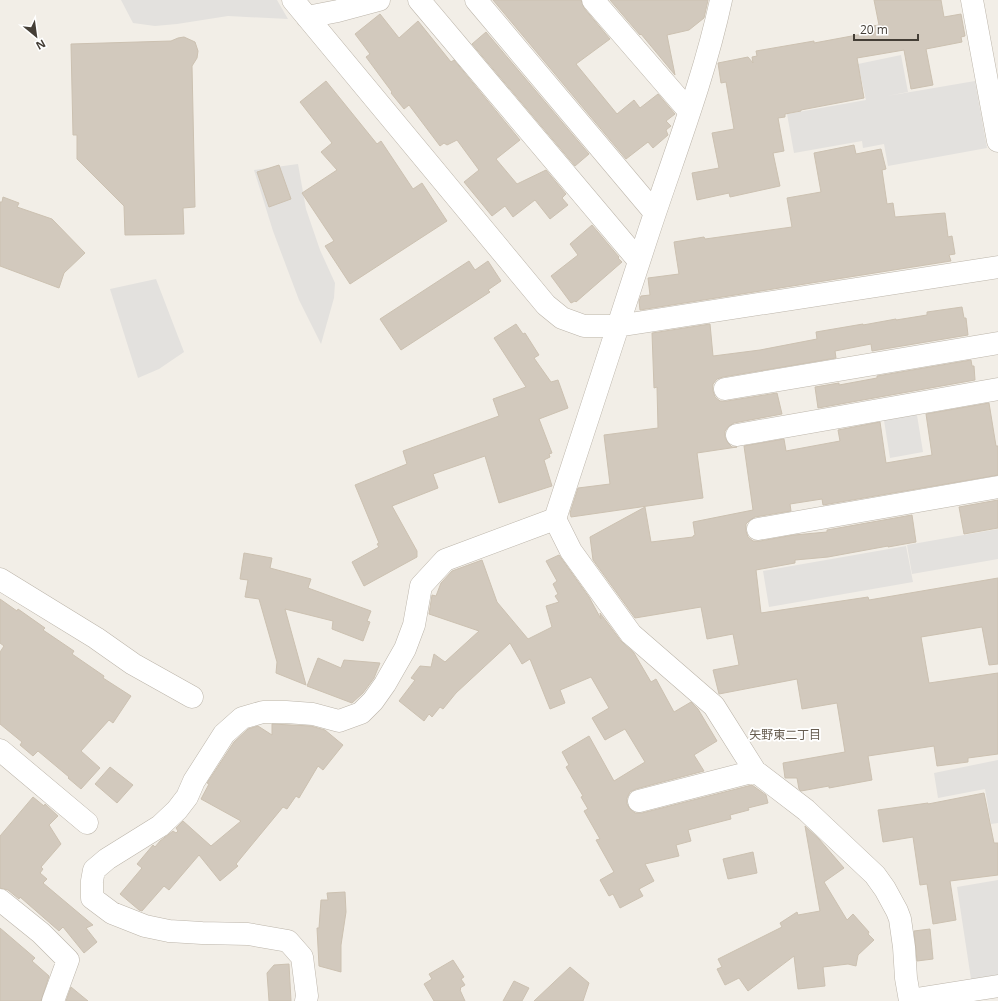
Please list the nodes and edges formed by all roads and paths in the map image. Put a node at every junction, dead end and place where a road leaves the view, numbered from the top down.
1 (293, 0) edge
2 (379, 0) edge
3 (420, 0) edge
4 (476, 0) edge
5 (593, 0) edge
6 (721, 0) edge
7 (972, 0) edge
8 (307, 16) junction
9 (689, 111) junction
10 (998, 141) edge
11 (655, 213) junction
12 (639, 261) junction
13 (998, 267) edge
14 (617, 326) junction
15 (998, 343) edge
16 (998, 389) edge
17 (725, 390) dead end
18 (738, 435) dead end
19 (998, 487) edge
20 (555, 519) junction
21 (758, 529) dead end
22 (0, 579) edge
23 (192, 697) dead end
24 (0, 750) edge
25 (755, 771) junction
26 (639, 801) dead end
27 (87, 823) dead end
28 (0, 900) edge
29 (998, 986) edge
30 (53, 1001) edge
31 (306, 1001) edge
32 (910, 1001) edge

1 - 8 street
2 - 8 street
3 - 12 street
4 - 11 street
5 - 9 street
6 - 9 street
7 - 10 street
8 - 14 street
9 - 11 street
11 - 12 street
12 - 14 street
13 - 14 street
14 - 20 street
15 - 17 street
16 - 18 street
19 - 21 street
20 - 25 street
20 - 31 street
22 - 23 street
24 - 27 street
25 - 26 street
25 - 32 street
28 - 30 street
29 - 32 street

